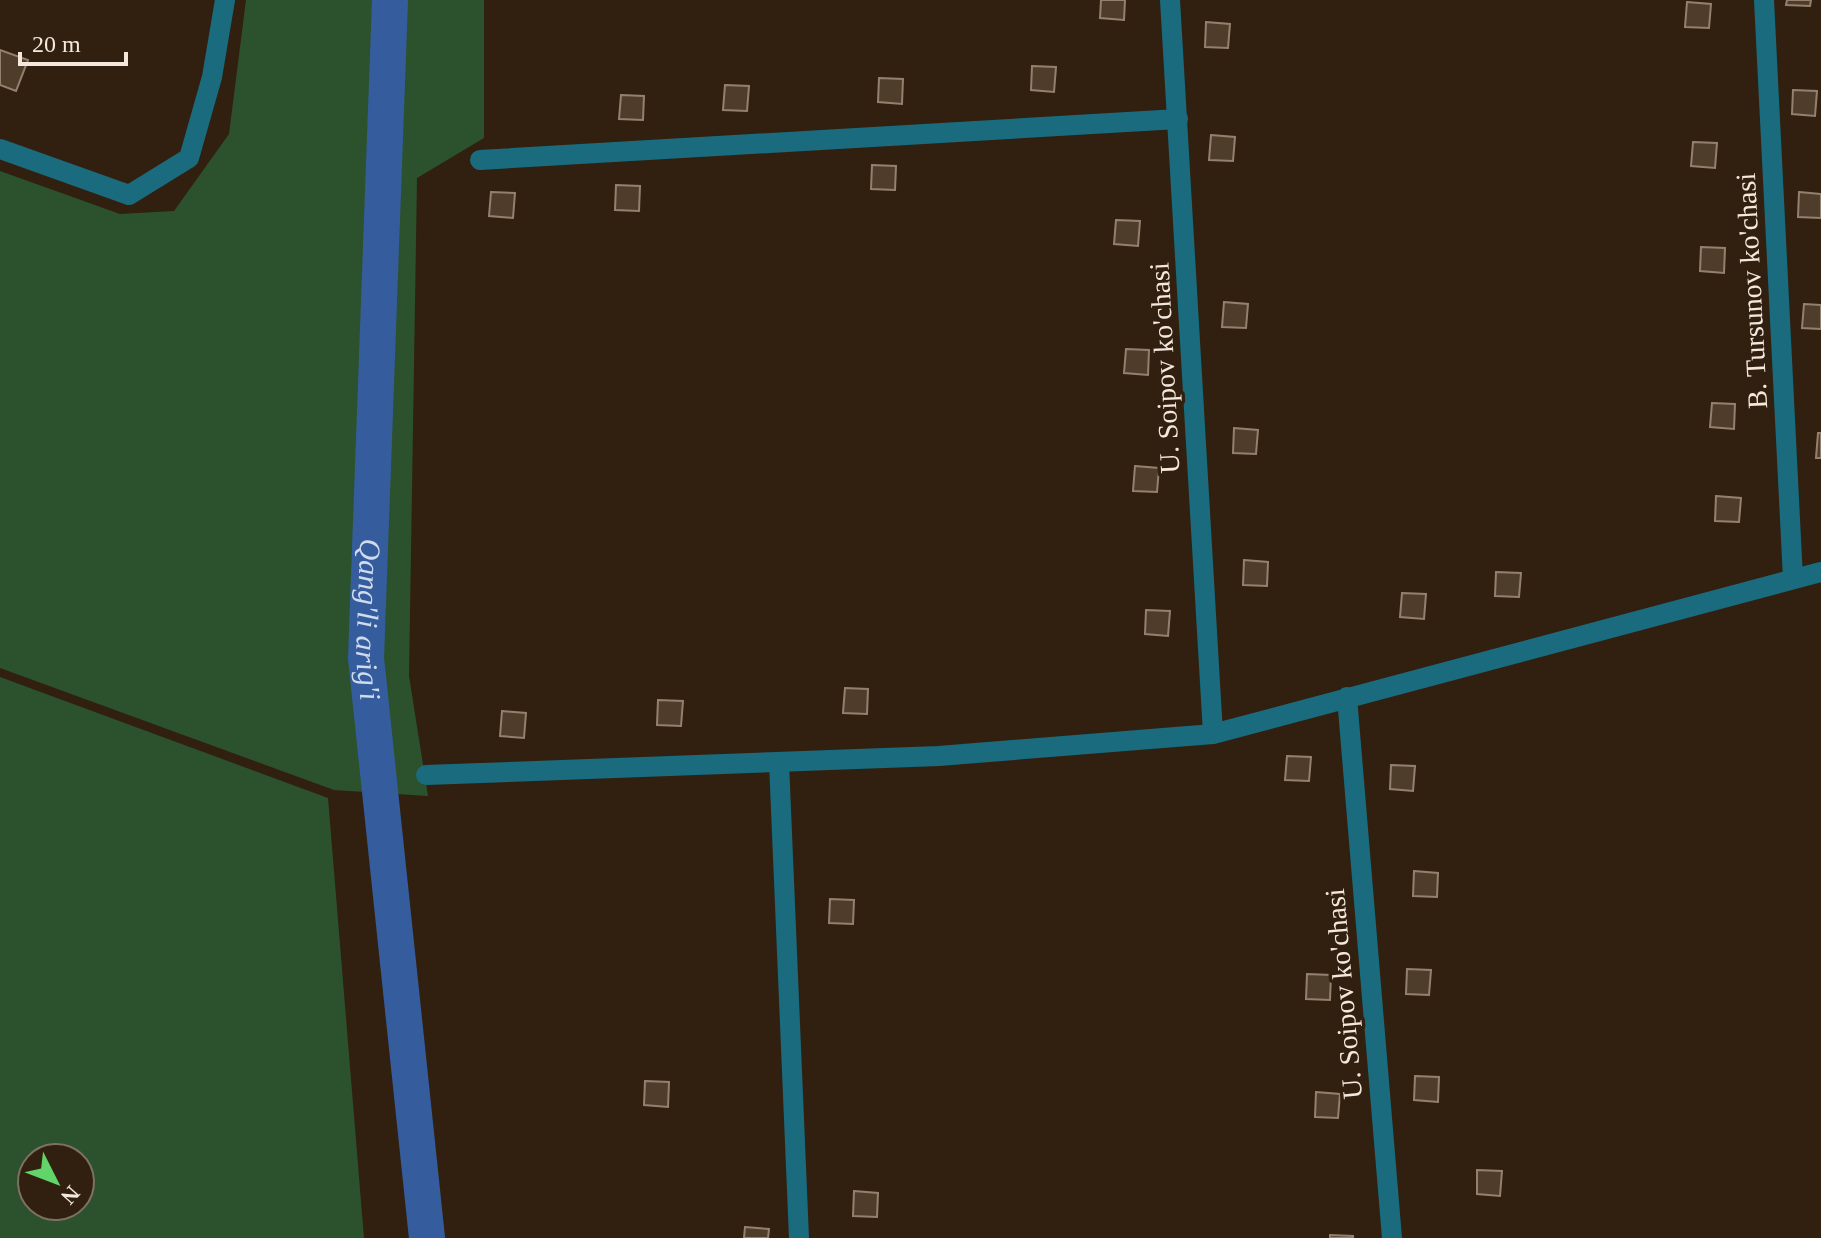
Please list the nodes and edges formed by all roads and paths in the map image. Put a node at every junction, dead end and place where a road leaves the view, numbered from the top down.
1 (225, 0) edge
2 (1170, 0) edge
3 (1764, 0) edge
4 (1178, 119) junction
5 (0, 149) edge
6 (480, 160) dead end
7 (1821, 572) edge
8 (1793, 579) junction
9 (1347, 697) junction
10 (1213, 734) junction
11 (779, 762) junction
12 (426, 775) dead end
13 (799, 1238) edge
14 (1392, 1238) edge

1 - 5 street
2 - 4 street, U. Soipov ko'chasi
3 - 8 street, B. Tursunov ko'chasi
4 - 6 street
4 - 10 street, U. Soipov ko'chasi
7 - 8 street
8 - 9 street
9 - 10 street
9 - 14 street, U. Soipov ko'chasi
10 - 11 street
11 - 12 street
11 - 13 street

